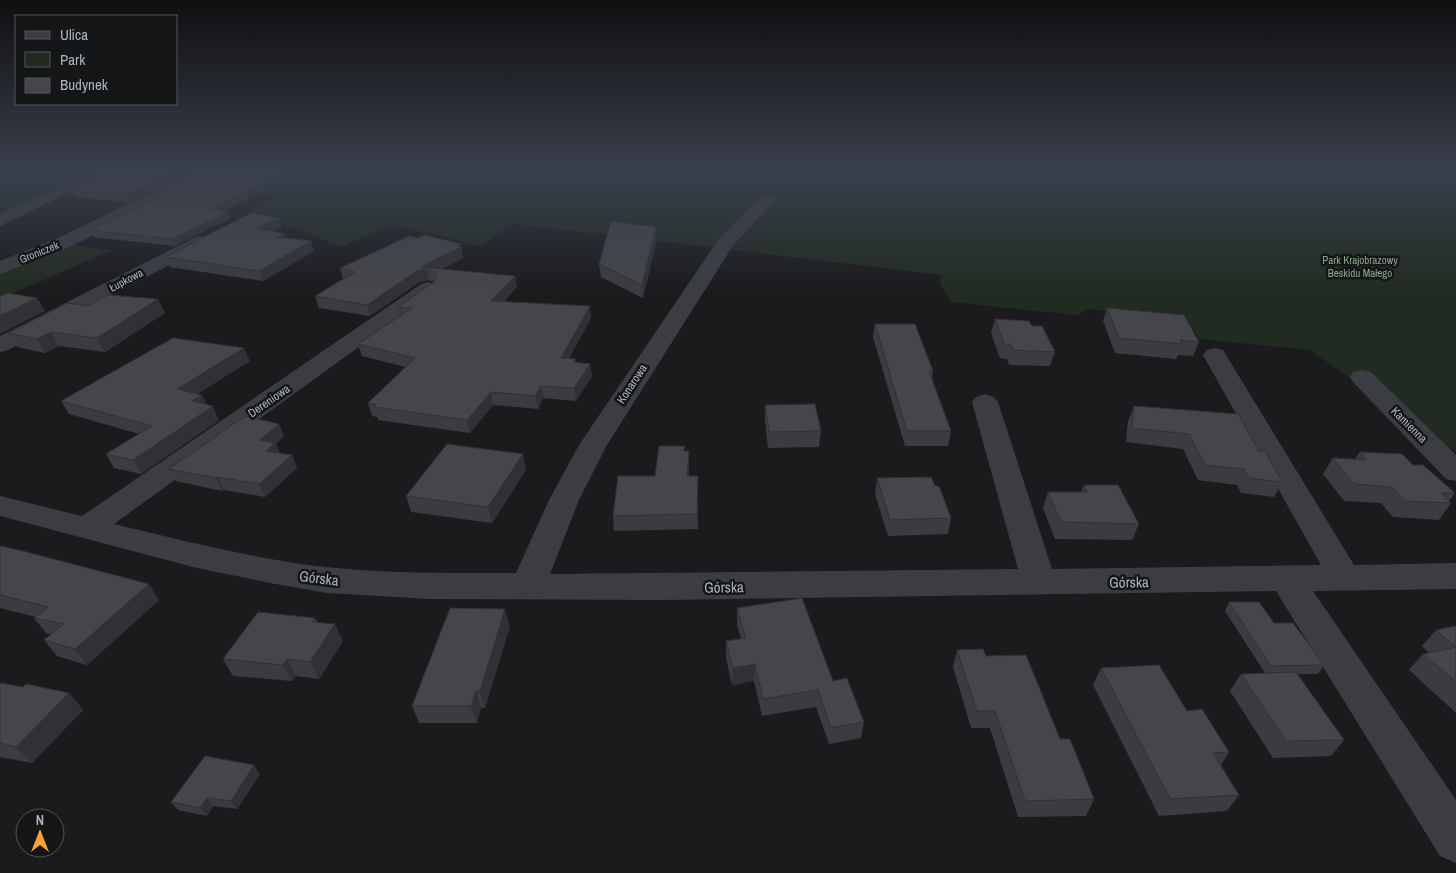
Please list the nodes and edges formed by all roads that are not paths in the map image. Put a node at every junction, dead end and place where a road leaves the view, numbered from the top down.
1 (24, 210) edge
2 (130, 210) edge
3 (758, 210) edge
4 (0, 221) edge
5 (216, 234) edge
6 (0, 268) edge
7 (428, 288) edge
8 (0, 345) edge
9 (1215, 354) dead end
10 (1362, 377) dead end
11 (985, 402) dead end
12 (1456, 472) edge
13 (0, 506) edge
14 (85, 529) junction
15 (1456, 576) edge
16 (1345, 578) junction
17 (1287, 580) junction
18 (1039, 583) junction
19 (527, 587) junction
20 (1456, 840) edge

1 - 4 street
2 - 6 street, Groniczek
3 - 19 street, Konarowa
5 - 8 street, Łupkowa
7 - 14 street, Dereniowa
9 - 16 street
10 - 12 street, Kamienna
11 - 18 street
13 - 14 street, Górska
14 - 19 street, Górska
15 - 16 street, Górska
16 - 17 street, Górska
17 - 18 street, Górska
17 - 20 street
18 - 19 street, Górska

